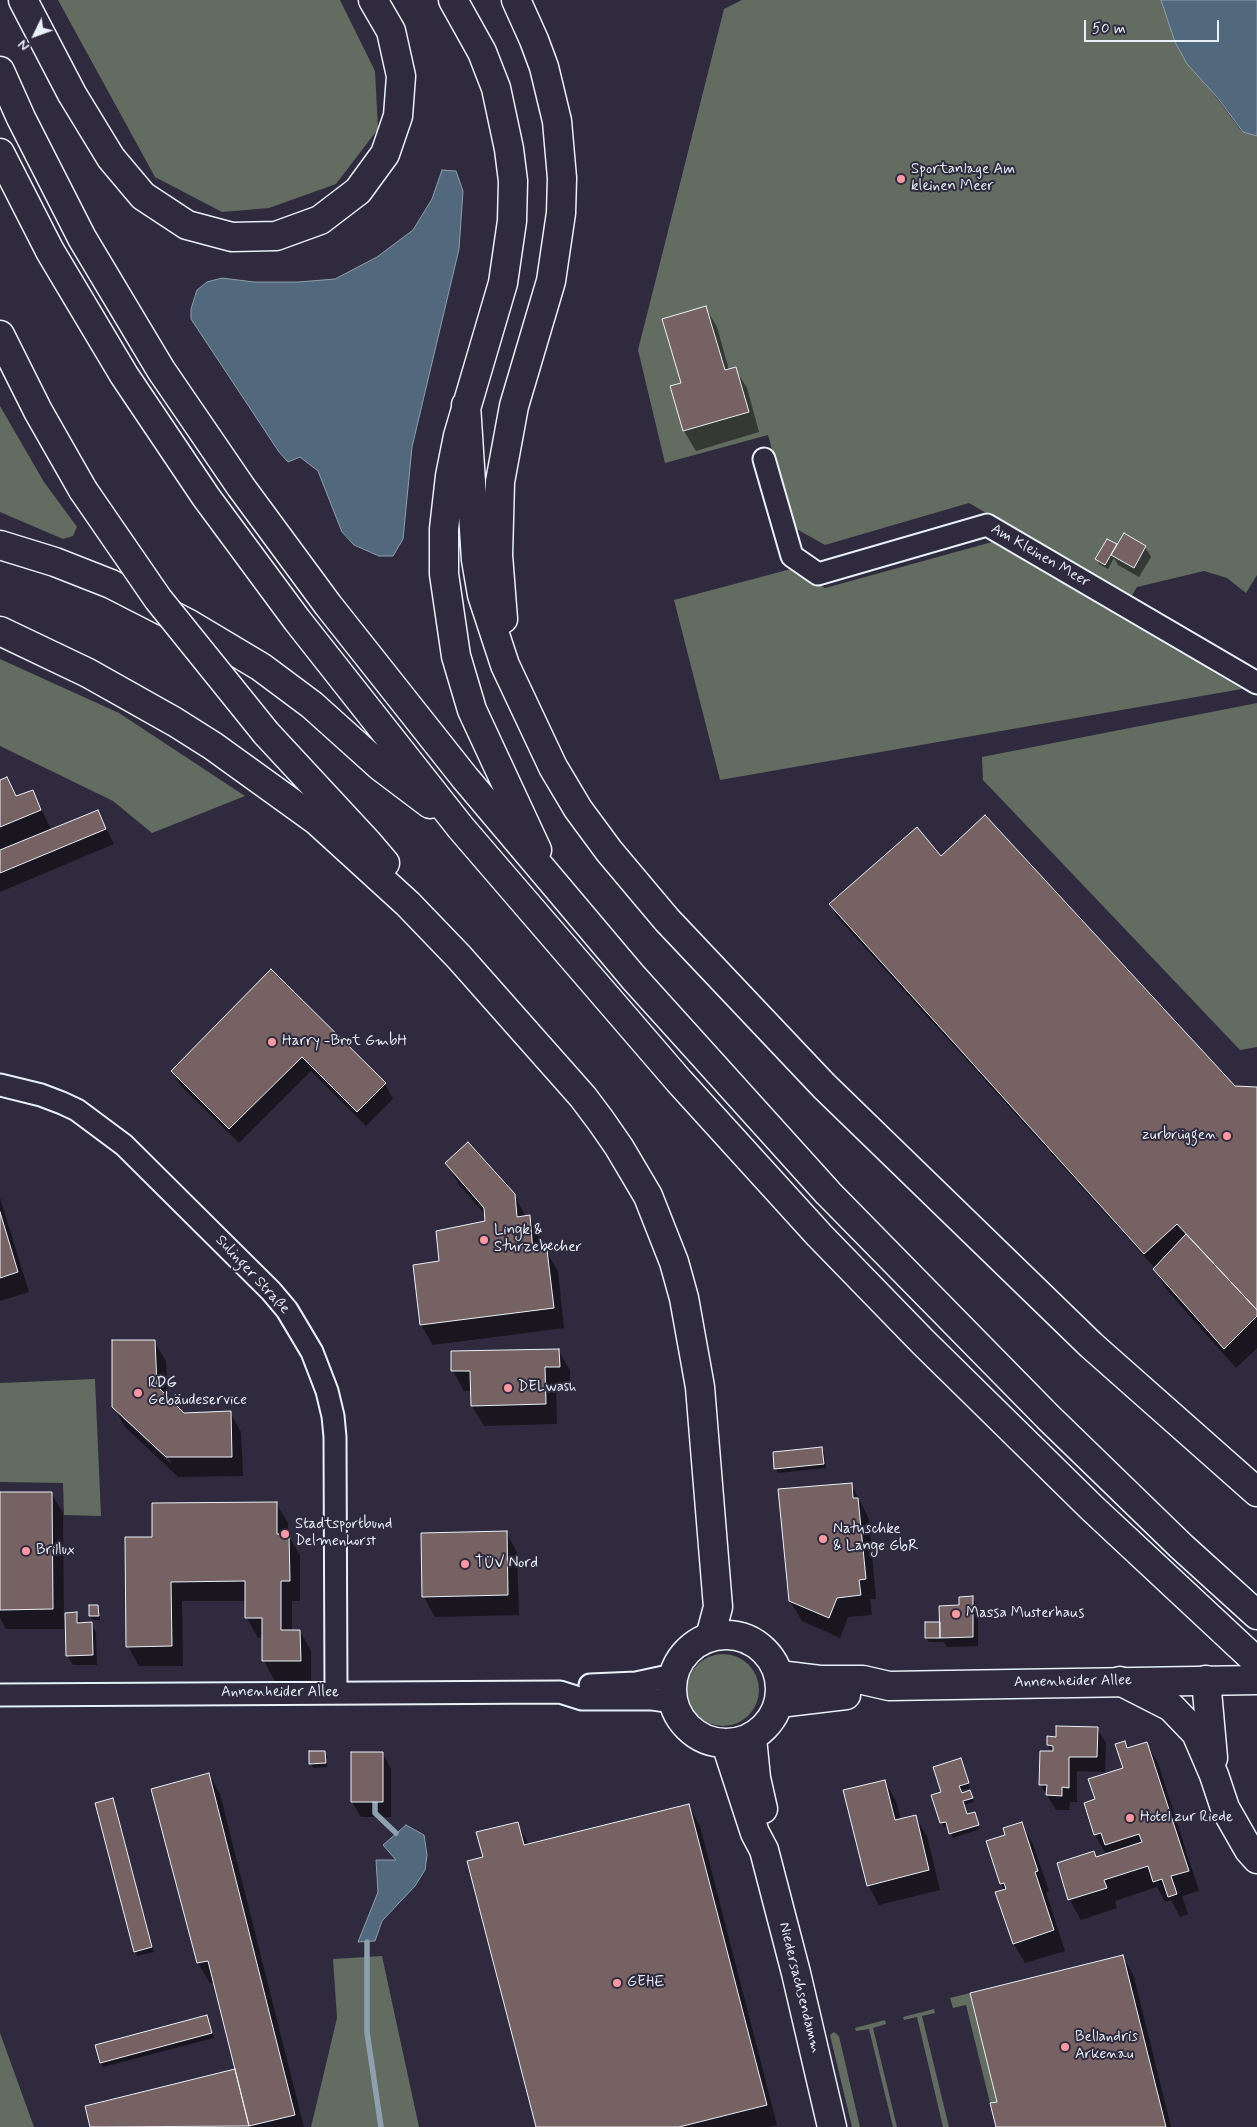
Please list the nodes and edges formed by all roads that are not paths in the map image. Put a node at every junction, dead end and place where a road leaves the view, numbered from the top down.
1 (23, 0) edge
2 (373, 0) edge
3 (452, 0) edge
4 (516, 0) edge
5 (0, 71) edge
6 (0, 153) edge
7 (0, 336) edge
8 (466, 405) junction
9 (764, 459) dead end
10 (0, 545) edge
11 (0, 631) edge
12 (1257, 683) edge
13 (522, 703) junction
14 (461, 828) junction
15 (554, 885) junction
16 (459, 957) junction
17 (0, 1085) edge
18 (1257, 1492) edge
19 (1257, 1615) edge
20 (710, 1637) junction
21 (1250, 1656) edge
22 (779, 1675) junction
23 (1206, 1680) junction
24 (1257, 1680) edge
25 (1120, 1681) junction
26 (889, 1686) junction
27 (673, 1688) junction
28 (336, 1693) junction
29 (0, 1695) edge
30 (780, 1703) junction
31 (739, 1741) junction
32 (1214, 1775) junction
33 (1257, 1859) edge
34 (832, 2127) edge

1 - 2 main road
3 - 8 main road
4 - 13 main road
5 - 15 main road
6 - 14 main road
7 - 16 main road, bridge
8 - 13 main road
8 - 15 main road
9 - 12 street, Am Kleinen Meer
10 - 14 main road
11 - 16 main road
13 - 18 main road
14 - 21 main road
15 - 19 main road
16 - 20 main road
17 - 28 street, Sulinger Straße
20 - 22 main road
20 - 27 main road
22 - 26 main road, Annenheider Allee
22 - 30 main road
23 - 24 main road, Annenheider Allee
23 - 25 main road, Annenheider Allee
23 - 32 main road
25 - 26 main road, Annenheider Allee
25 - 32 main road
26 - 30 main road, Annenheider Allee
27 - 28 street, Annenheider Allee
27 - 31 main road
28 - 29 street, Annenheider Allee
30 - 31 main road
31 - 34 main road, Niedersachsendamm
32 - 33 main road

